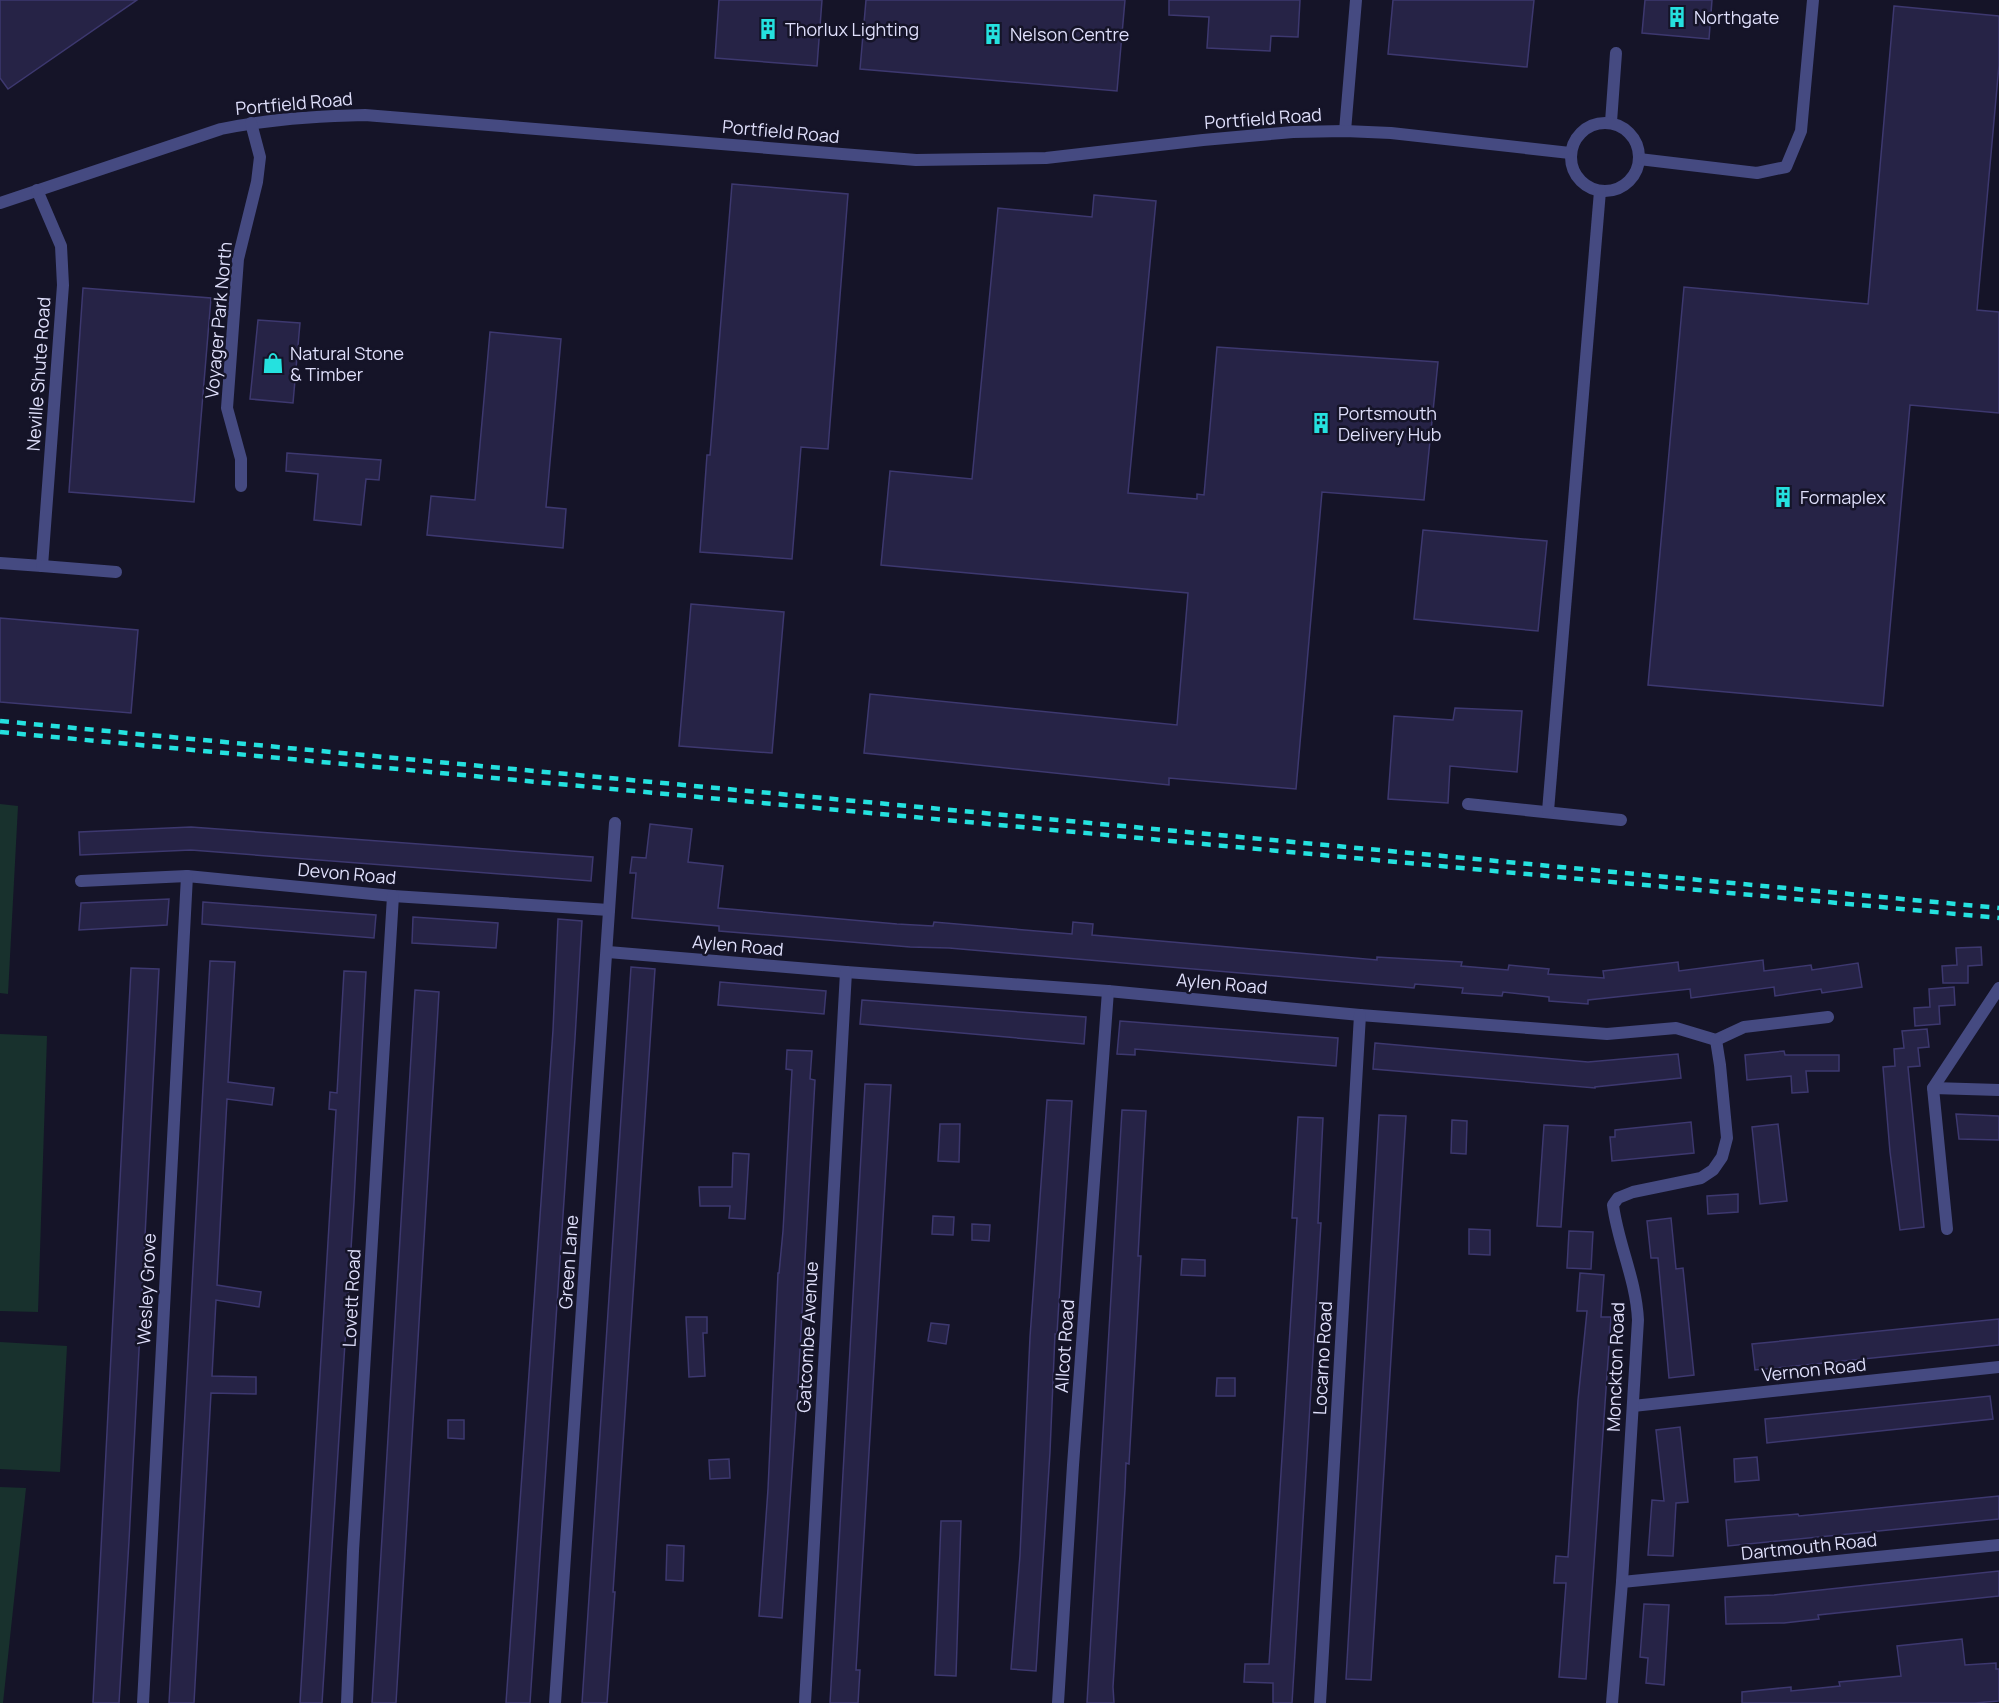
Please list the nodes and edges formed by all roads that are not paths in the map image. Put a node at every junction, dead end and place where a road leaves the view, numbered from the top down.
1 (1356, 0) edge
2 (1813, 0) edge
3 (1616, 53) dead end
4 (1611, 122) junction
5 (251, 123) junction
6 (1345, 131) junction
7 (1570, 153) junction
8 (1639, 159) junction
9 (37, 190) junction
10 (1600, 191) junction
11 (0, 203) edge
12 (240, 486) dead end
13 (0, 562) edge
14 (42, 566) junction
15 (116, 572) dead end
16 (1468, 804) dead end
17 (1548, 811) junction
18 (1622, 820) dead end
19 (615, 823) dead end
20 (187, 876) junction
21 (81, 881) dead end
22 (393, 896) junction
23 (609, 910) junction
24 (608, 952) junction
25 (846, 972) junction
26 (1999, 988) edge
27 (1108, 991) junction
28 (1360, 1014) junction
29 (1828, 1017) dead end
30 (1716, 1040) junction
31 (1933, 1088) junction
32 (1999, 1090) edge
33 (1947, 1229) dead end
34 (1999, 1367) edge
35 (1633, 1406) junction
36 (1999, 1545) edge
37 (1622, 1582) junction
38 (142, 1703) edge
39 (347, 1703) edge
40 (555, 1703) edge
41 (805, 1703) edge
42 (1058, 1703) edge
43 (1320, 1703) edge
44 (1612, 1703) edge

1 - 6 street
2 - 8 street
3 - 4 street
4 - 7 street
4 - 8 street
5 - 6 street, Portfield Road
5 - 9 street, Portfield Road
5 - 12 street, Voyager Park North
6 - 7 street, Portfield Road
7 - 10 street
8 - 10 street
9 - 11 street, Portfield Road
9 - 14 street, Neville Shute Road
10 - 17 street
13 - 14 street
14 - 15 street
16 - 17 street
17 - 18 street
19 - 23 street, Green Lane
20 - 21 street, Devon Road
20 - 22 street, Devon Road
20 - 38 street, Wesley Grove
22 - 23 street, Devon Road
22 - 39 street, Lovett Road
23 - 24 street, Green Lane
24 - 25 street, Aylen Road
24 - 40 street, Green Lane
25 - 27 street, Aylen Road
25 - 41 street, Gatcombe Avenue
26 - 31 street
27 - 28 street, Aylen Road
27 - 42 street, Allcot Road
28 - 30 street, Aylen Road
28 - 43 street, Locarno Road
29 - 30 street
30 - 35 street, Monckton Road
31 - 32 street
31 - 33 street
34 - 35 street, Vernon Road
35 - 37 street, Monckton Road
36 - 37 street, Dartmouth Road
37 - 44 street, Monckton Road

